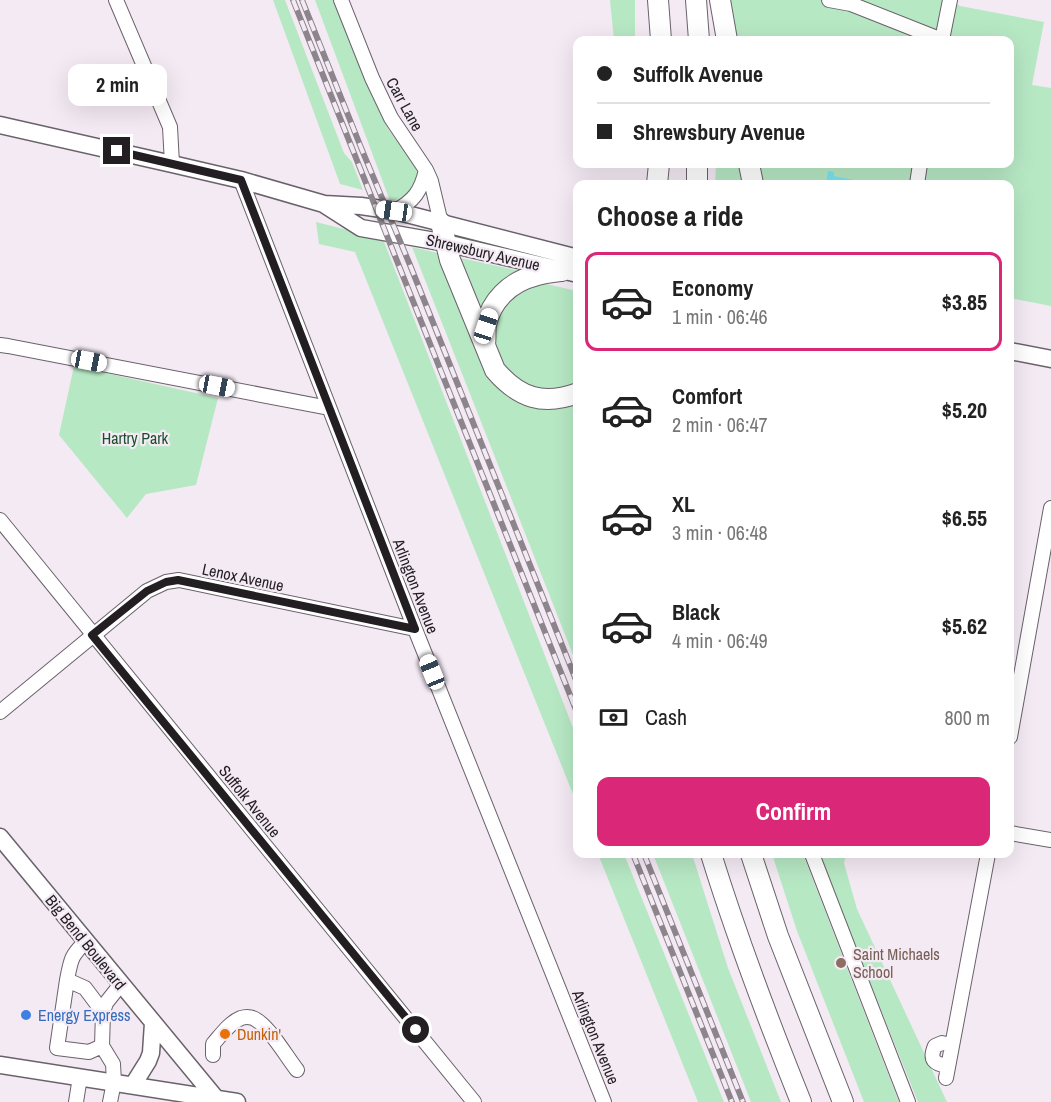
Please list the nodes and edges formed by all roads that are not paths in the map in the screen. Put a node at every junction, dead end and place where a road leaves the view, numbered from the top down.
1 (116, 0) edge
2 (340, 0) edge
3 (658, 0) edge
4 (696, 0) edge
5 (720, 0) edge
6 (950, 0) edge
7 (835, 1) edge
8 (661, 36) edge
9 (699, 36) edge
10 (726, 36) edge
11 (932, 36) edge
12 (943, 36) edge
13 (0, 125) edge
14 (172, 164) junction
15 (426, 170) junction
16 (241, 180) junction
17 (324, 204) junction
18 (394, 211) junction
19 (441, 223) junction
20 (446, 243) junction
21 (572, 268) edge
22 (0, 345) edge
23 (485, 347) junction
24 (1014, 352) edge
25 (1051, 359) edge
26 (573, 395) edge
27 (329, 408) junction
28 (1051, 508) edge
29 (0, 520) edge
30 (415, 629) junction
31 (92, 635) junction
32 (0, 712) edge
33 (1014, 715) edge
34 (1014, 834) edge
35 (0, 837) edge
36 (1051, 840) edge
37 (712, 858) edge
38 (752, 858) edge
39 (814, 858) edge
40 (987, 858) edge
41 (86, 941) junction
42 (67, 980) junction
43 (121, 984) junction
44 (103, 1012) junction
45 (153, 1023) junction
46 (102, 1046) junction
47 (57, 1048) junction
48 (213, 1055) dead end
49 (0, 1065) edge
50 (297, 1070) dead end
51 (947, 1072) dead end
52 (52, 1073) junction
53 (80, 1077) junction
54 (114, 1082) junction
55 (133, 1085) junction
56 (150, 1095) edge
57 (217, 1100) edge
58 (76, 1102) edge
59 (110, 1102) edge
60 (237, 1102) edge
61 (474, 1102) edge
62 (604, 1102) edge
63 (801, 1102) edge
64 (843, 1102) edge
65 (908, 1102) edge

1 - 14 street
2 - 15 street, Carr Lane
3 - 8 highway
4 - 9 highway
5 - 10 highway
6 - 12 street
7 - 11 street
13 - 14 main road, Shrewsbury Avenue
14 - 16 main road, Shrewsbury Avenue
15 - 18 street
15 - 19 street, Carr Lane
16 - 17 main road, Shrewsbury Avenue
16 - 27 street, Arlington Avenue
17 - 18 main road, Shrewsbury Avenue
17 - 20 main road, Shrewsbury Avenue
18 - 19 main road, Shrewsbury Avenue
19 - 20 highway
19 - 21 main road, Shrewsbury Avenue
20 - 21 main road, Shrewsbury Avenue
20 - 23 highway
21 - 23 highway
22 - 27 street
23 - 26 highway
24 - 25 main road
27 - 30 street, Arlington Avenue
28 - 33 street
29 - 31 street, Suffolk Avenue
30 - 31 street, Lenox Avenue
30 - 62 street, Arlington Avenue
31 - 32 street, Lenox Avenue
31 - 61 street, Suffolk Avenue
34 - 36 street
35 - 41 main road, Big Bend Boulevard
37 - 63 highway
38 - 64 highway
39 - 65 street
40 - 51 street
41 - 42 street
41 - 43 main road, Big Bend Boulevard
42 - 44 street
42 - 47 street
43 - 44 street
43 - 45 main road, Big Bend Boulevard
44 - 46 street
45 - 55 main road
45 - 57 main road, Big Bend Boulevard
46 - 47 street
46 - 54 street
47 - 52 street
48 - 50 street
49 - 52 main road
52 - 53 main road
53 - 54 main road
53 - 58 street
54 - 55 main road
54 - 59 street
55 - 56 main road
56 - 57 main road
57 - 60 main road

